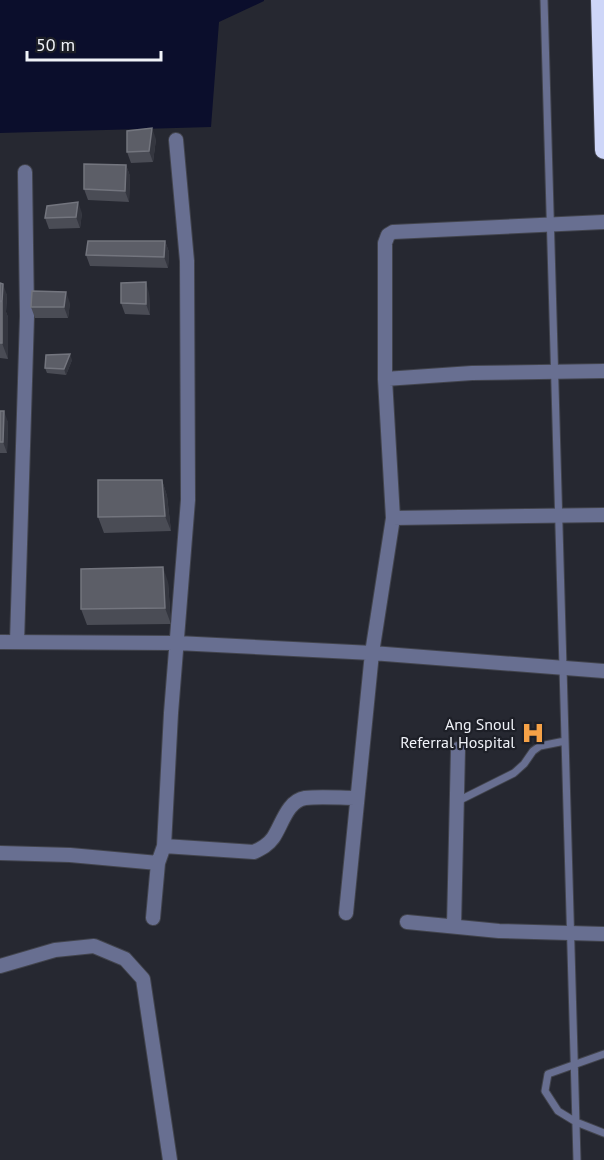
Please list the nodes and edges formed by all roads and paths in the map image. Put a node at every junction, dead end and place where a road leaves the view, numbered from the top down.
1 (544, 0) edge
2 (600, 0) edge
3 (176, 140) dead end
4 (604, 150) edge
5 (25, 172) dead end
6 (604, 222) edge
7 (551, 225) junction
8 (604, 371) edge
9 (555, 372) junction
10 (385, 379) junction
11 (604, 515) edge
12 (559, 516) junction
13 (393, 518) junction
14 (0, 642) edge
15 (17, 642) junction
16 (177, 643) junction
17 (372, 653) junction
18 (563, 667) junction
19 (604, 670) edge
20 (565, 741) junction
21 (458, 749) dead end
22 (357, 798) junction
23 (457, 802) junction
24 (164, 846) junction
25 (0, 853) edge
26 (158, 863) junction
27 (346, 913) dead end
28 (153, 918) dead end
29 (407, 922) dead end
30 (454, 926) junction
31 (570, 933) junction
32 (604, 934) edge
33 (0, 966) edge
34 (604, 1054) edge
35 (574, 1064) junction
36 (576, 1122) junction
37 (604, 1133) edge
38 (170, 1160) edge
39 (577, 1160) edge

1 - 7 lane
2 - 4 highway
3 - 16 street
5 - 15 street
6 - 7 street
7 - 9 lane
7 - 10 street
8 - 9 street
9 - 10 street
9 - 12 lane
10 - 13 street
11 - 12 street
12 - 13 street
12 - 18 lane
13 - 17 street
14 - 15 street
15 - 16 street
16 - 17 street
16 - 24 street
17 - 18 street
17 - 22 street
18 - 19 street
18 - 20 lane
20 - 23 lane
20 - 31 lane
21 - 23 street
22 - 24 street
22 - 27 street
23 - 30 street
24 - 26 street
25 - 26 street
26 - 28 street
29 - 30 street
30 - 31 street
31 - 32 street
31 - 35 lane
33 - 38 street
34 - 35 lane
35 - 36 lane
35 - 36 lane
36 - 37 lane
36 - 39 lane

